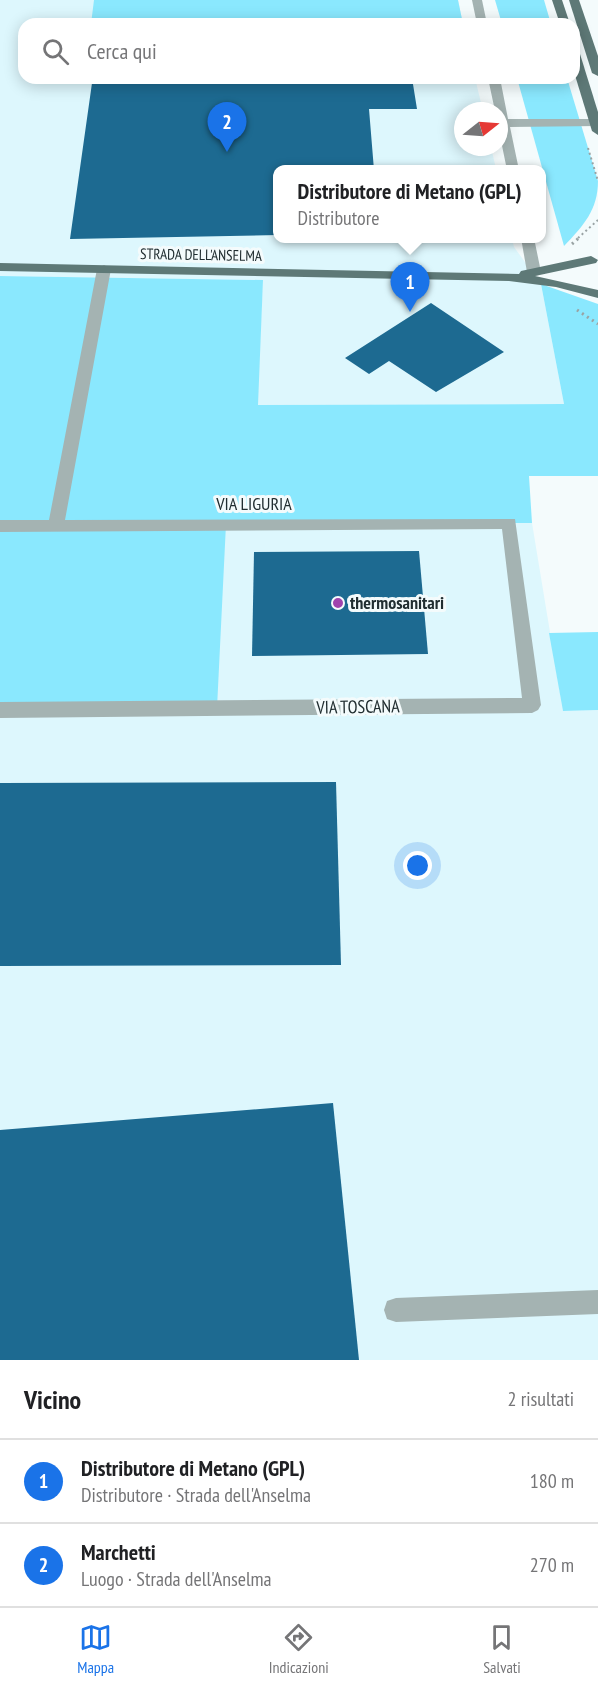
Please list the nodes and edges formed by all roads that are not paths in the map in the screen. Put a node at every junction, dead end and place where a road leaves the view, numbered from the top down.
1 (477, 0) edge
2 (557, 0) edge
3 (574, 0) edge
4 (481, 18) edge
5 (563, 18) edge
6 (580, 18) edge
7 (580, 18) edge
8 (580, 73) edge
9 (598, 73) edge
10 (495, 84) edge
11 (499, 102) edge
12 (508, 123) edge
13 (597, 127) edge
14 (508, 147) edge
15 (512, 165) edge
16 (528, 243) edge
17 (0, 267) edge
18 (104, 269) junction
19 (594, 270) edge
20 (534, 272) junction
21 (509, 277) junction
22 (598, 294) edge
23 (509, 523) joint
24 (56, 525) junction
25 (0, 526) edge
26 (0, 710) edge
27 (598, 1302) edge
28 (396, 1310) dead end

1 - 4 street
2 - 5 main road
3 - 7 main road
6 - 9 main road
8 - 13 main road
10 - 11 street
12 - 13 street
14 - 15 street
16 - 20 street
17 - 18 main road, STRADA DELL'ANSELMA
18 - 21 main road, STRADA DELL'ANSELMA
18 - 24 street
19 - 20 main road, STRADA DELL'ANSELMA
20 - 21 main road, STRADA DELL'ANSELMA
21 - 22 main road, STRADA DELL'ANSELMA
23 - 24 street, VIA LIGURIA
23 - 26 street, VIA TOSCANA
24 - 25 street, VIA LIGURIA
27 - 28 street

